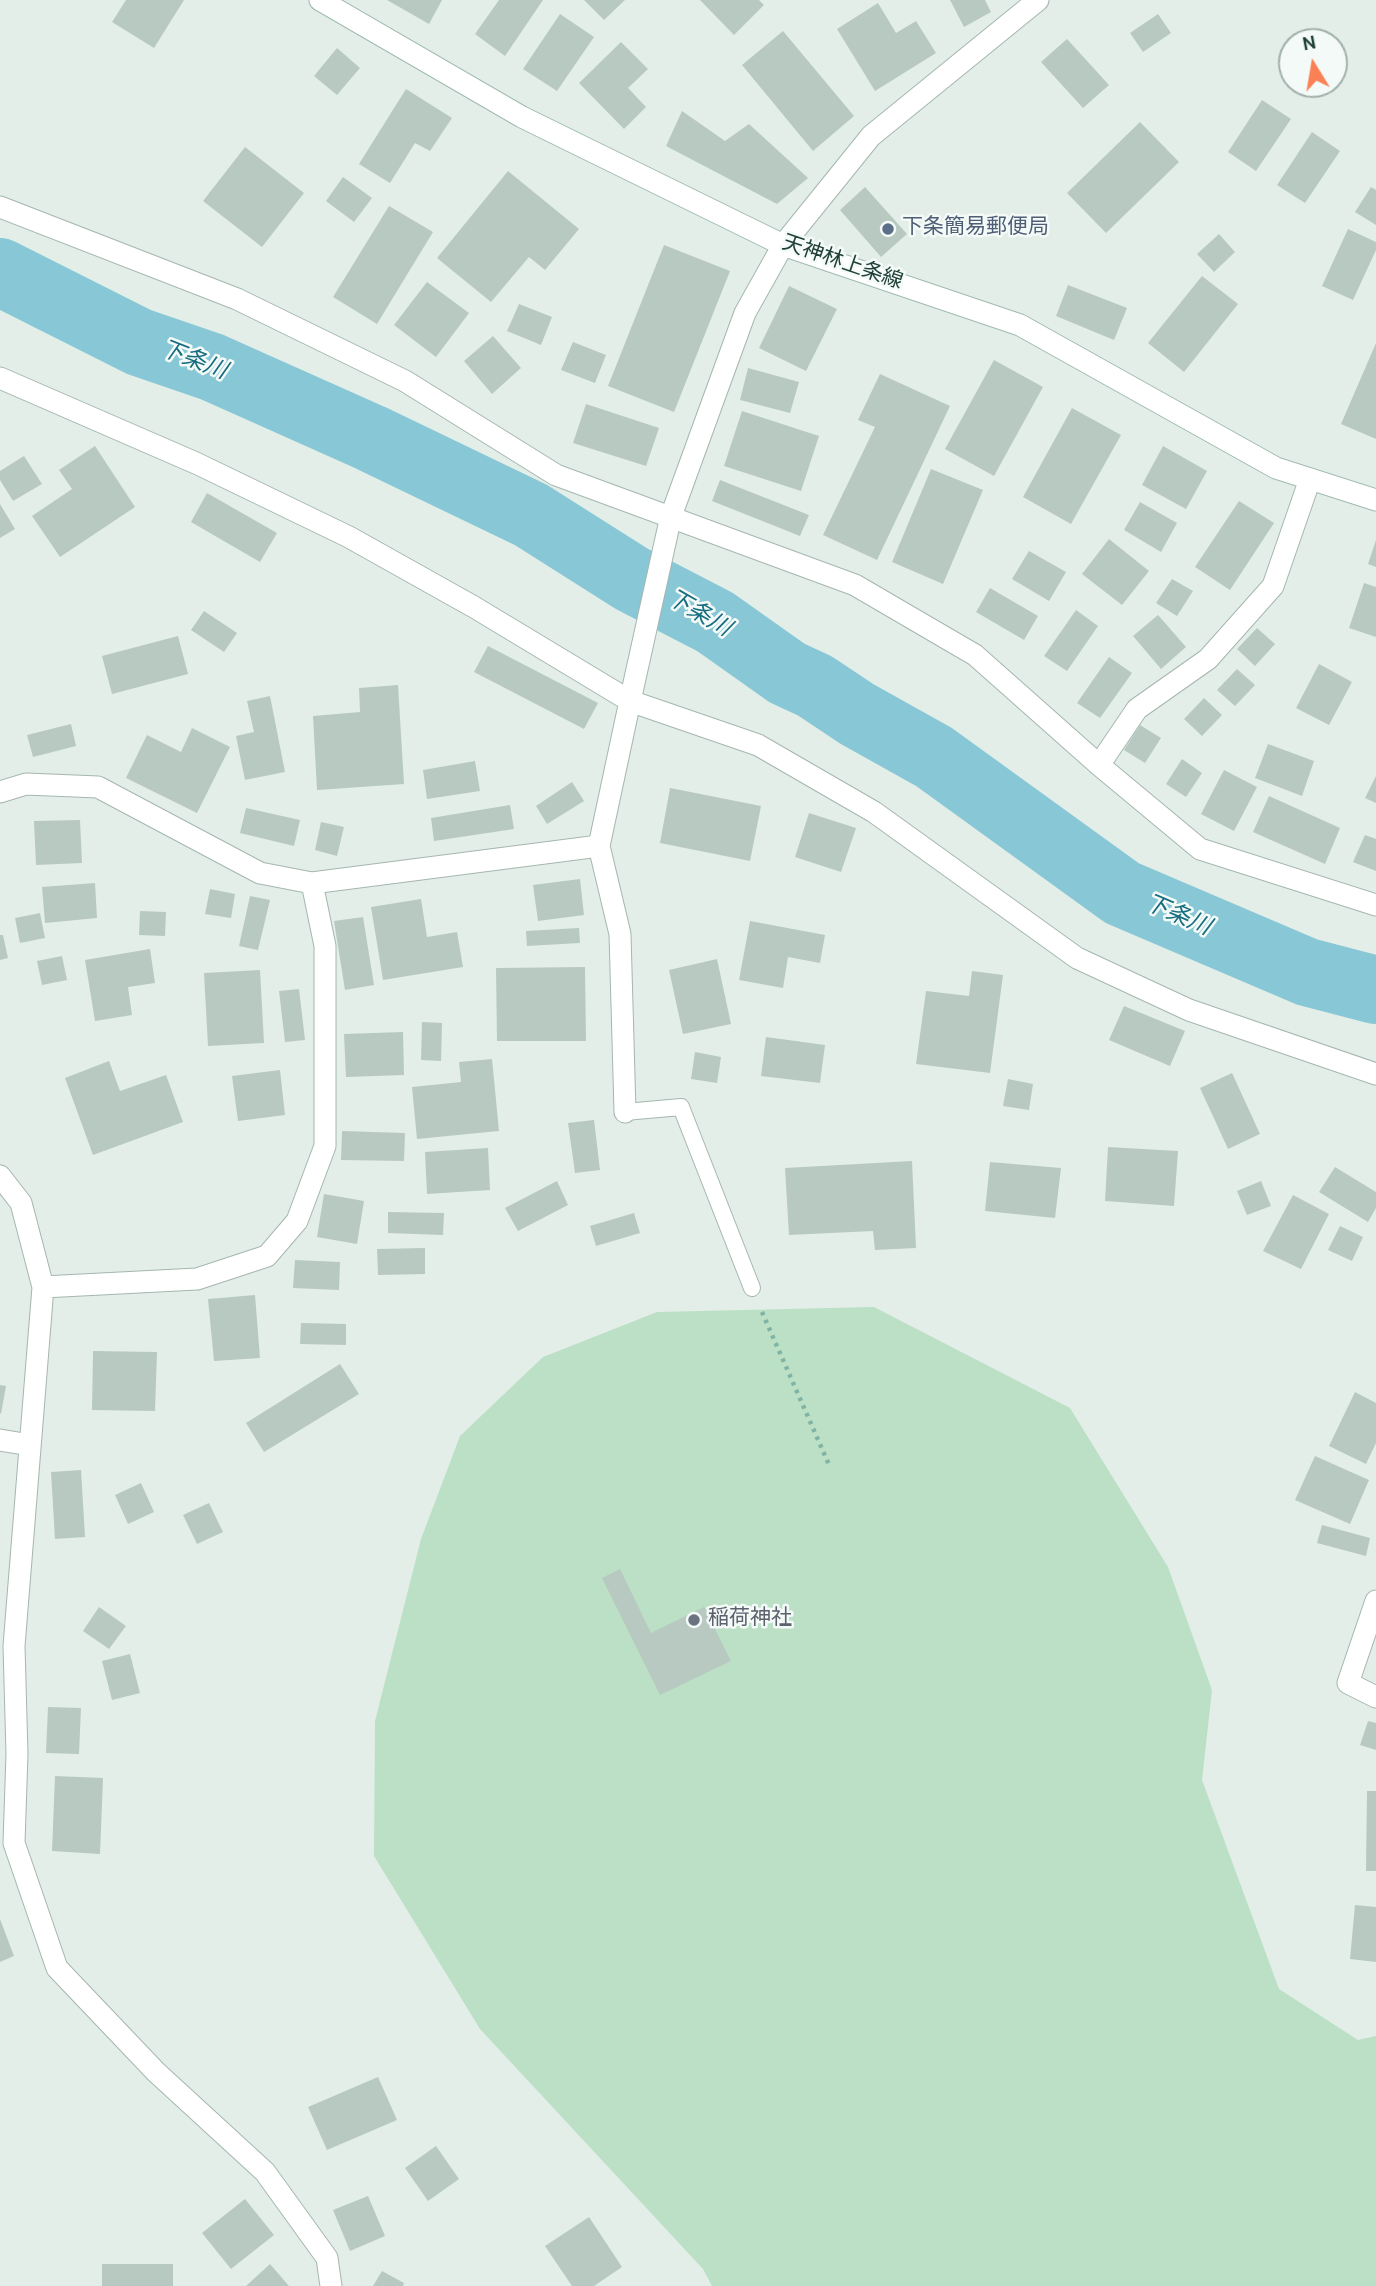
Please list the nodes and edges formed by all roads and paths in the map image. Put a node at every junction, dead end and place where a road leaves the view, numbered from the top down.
1 (320, 0) edge
2 (1038, 0) edge
3 (0, 207) edge
4 (783, 245) junction
5 (0, 378) edge
6 (1310, 480) junction
7 (1376, 500) edge
8 (671, 516) junction
9 (629, 701) junction
10 (1099, 765) junction
11 (0, 792) edge
12 (599, 846) junction
13 (312, 883) junction
14 (1376, 905) edge
15 (1376, 1074) edge
16 (625, 1112) joint
17 (0, 1176) edge
18 (43, 1287) junction
19 (752, 1288) joint
20 (0, 1440) edge
21 (30, 1445) junction
22 (830, 1467) dead end
23 (1376, 1601) edge
24 (1376, 1697) edge
25 (8, 1754) edge
26 (331, 2286) edge

1 - 4 street, 天神林上条線
2 - 4 street
3 - 8 street
4 - 6 street, 天神林上条線
4 - 8 street
5 - 9 street
6 - 7 street, 天神林上条線
6 - 10 street
8 - 9 street
8 - 10 street
9 - 12 street
9 - 15 street
10 - 14 street
11 - 13 street
12 - 13 street
12 - 16 street
13 - 18 street
16 - 19 lane
17 - 18 street
18 - 21 street
19 - 22 path
20 - 21 street
21 - 25 street
23 - 24 street
25 - 26 street

